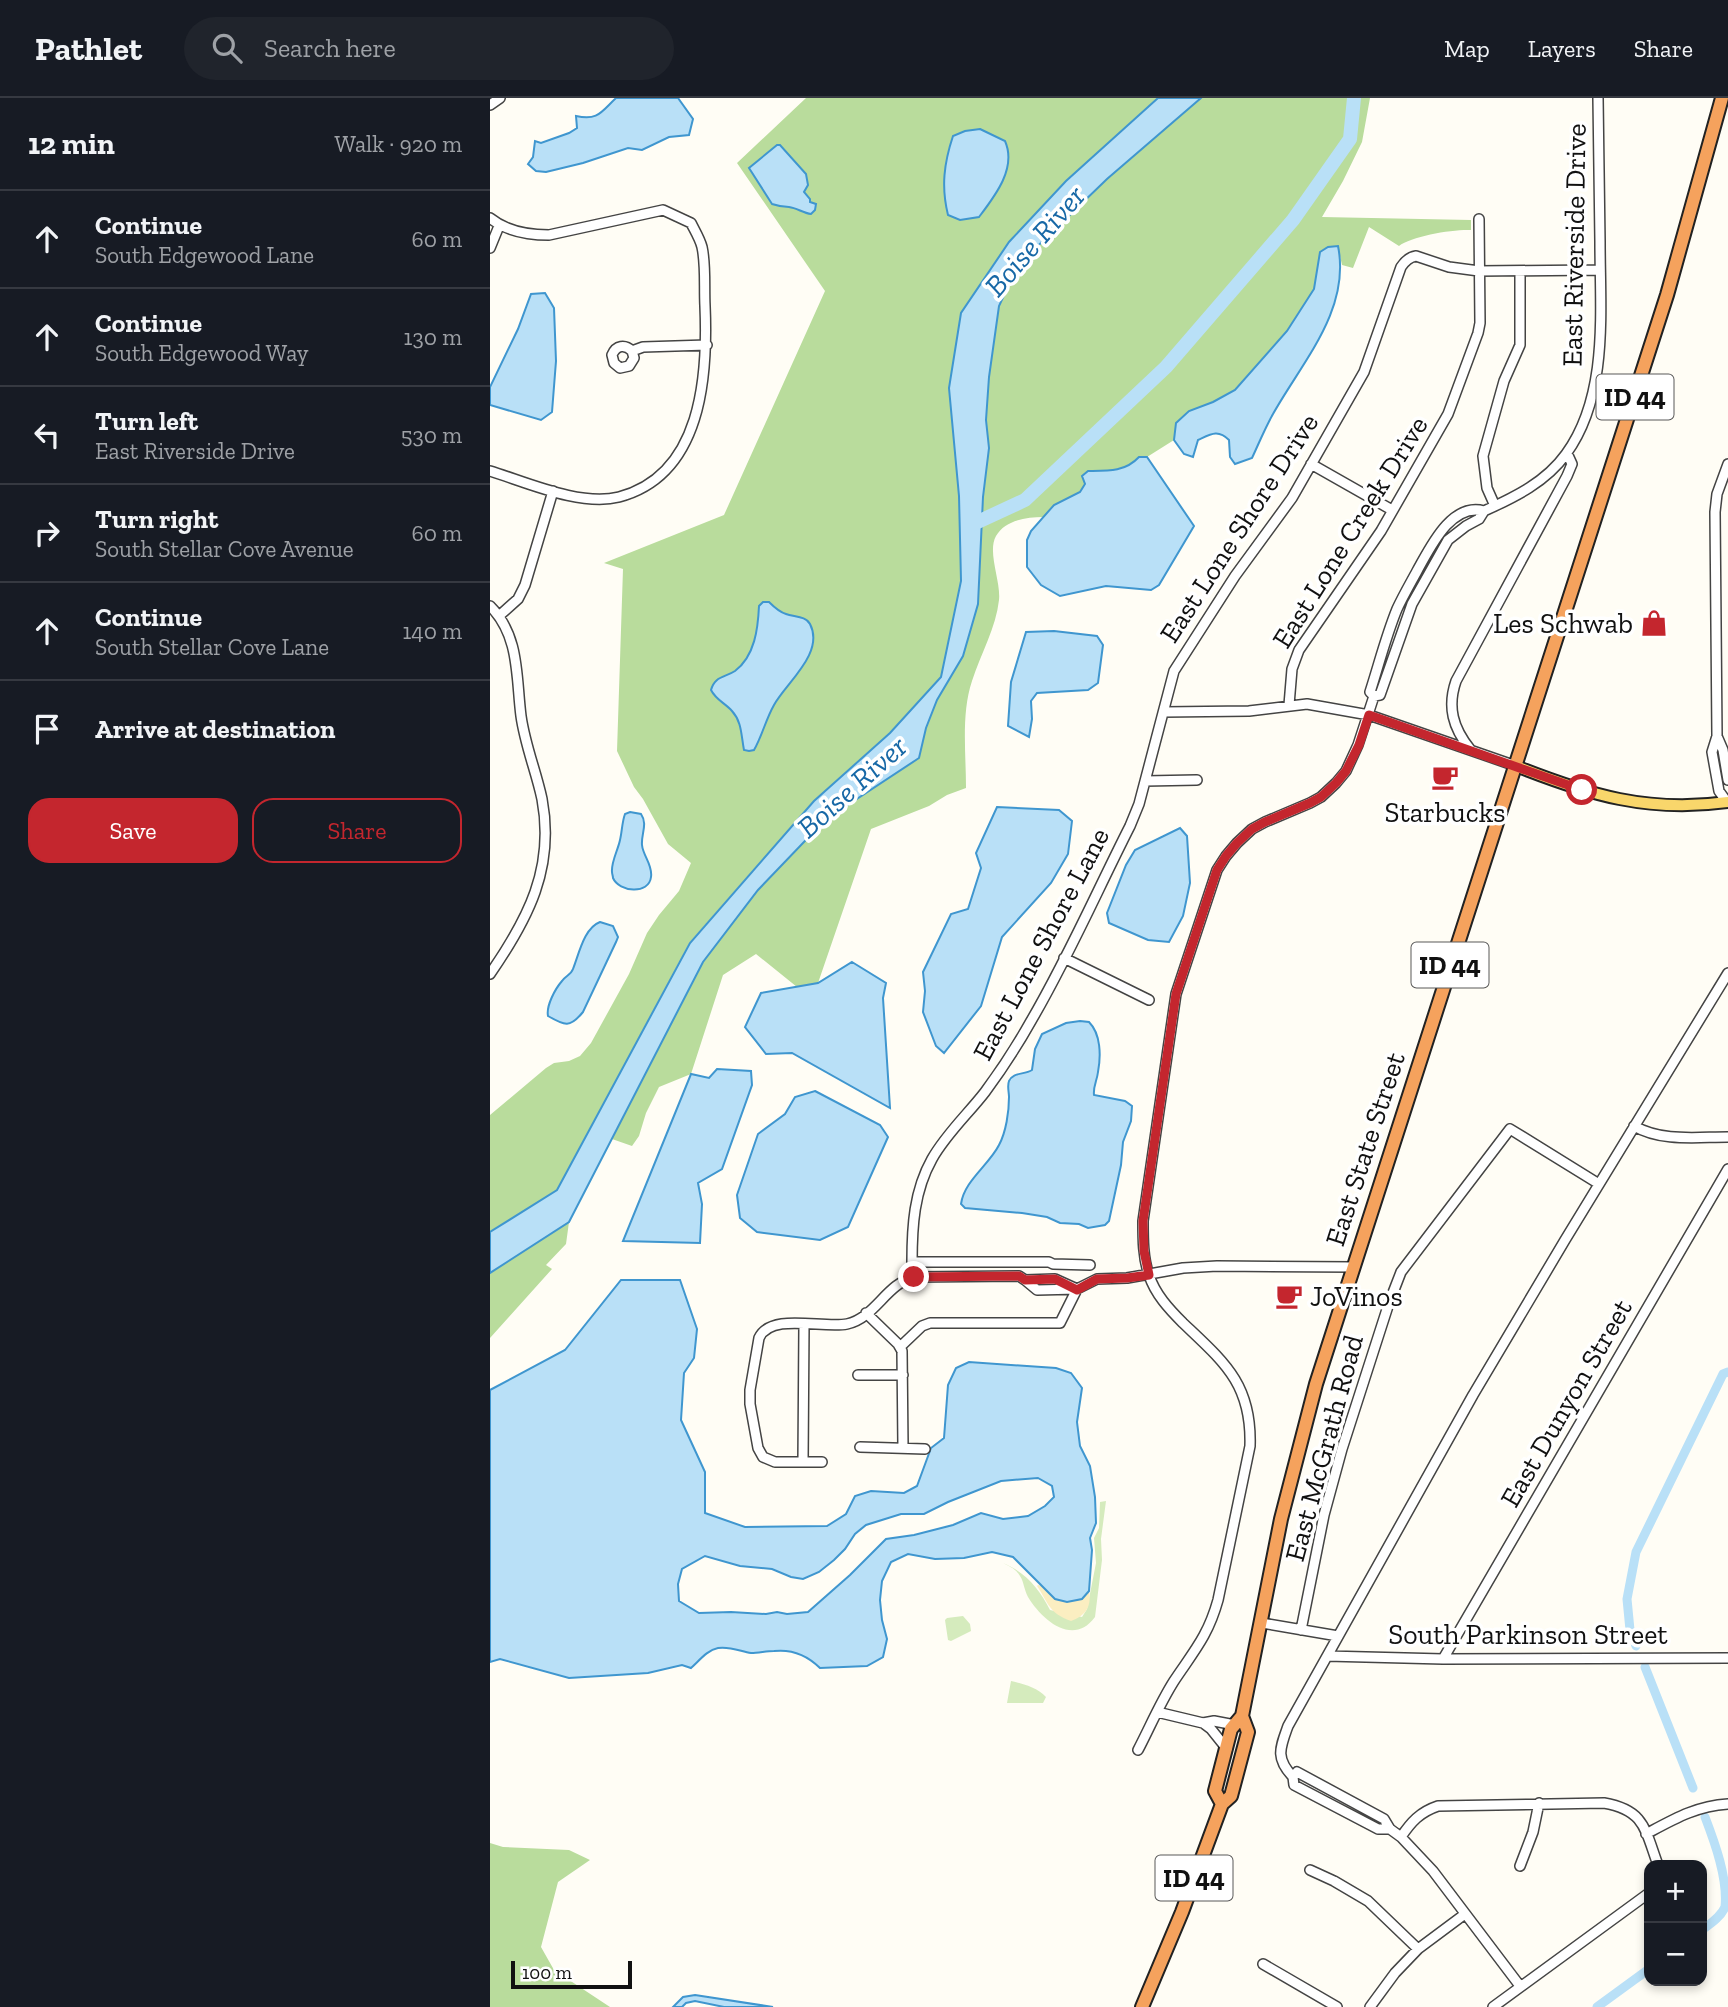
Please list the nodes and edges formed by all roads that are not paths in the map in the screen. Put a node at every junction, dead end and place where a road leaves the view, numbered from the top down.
1 (500, 98) edge
2 (1598, 98) edge
3 (1722, 98) edge
4 (490, 105) edge
5 (490, 218) edge
6 (1479, 219) dead end
7 (499, 226) junction
8 (490, 248) edge
9 (1600, 270) junction
10 (1479, 271) junction
11 (1520, 271) junction
12 (707, 345) junction
13 (632, 351) dead end
14 (1567, 453) junction
15 (1311, 464) junction
16 (1728, 464) edge
17 (490, 471) edge
18 (553, 491) junction
19 (1495, 506) junction
20 (1392, 510) junction
21 (490, 606) edge
22 (500, 615) junction
23 (1289, 705) junction
24 (1164, 712) junction
25 (1369, 715) junction
26 (1717, 736) junction
27 (1471, 751) junction
28 (1516, 766) junction
29 (1197, 780) dead end
30 (1728, 780) edge
31 (1145, 781) junction
32 (1728, 803) edge
33 (1064, 958) junction
34 (1728, 973) edge
35 (490, 974) edge
36 (1150, 1000) dead end
37 (1634, 1126) junction
38 (1728, 1137) edge
39 (1728, 1169) edge
40 (1599, 1184) junction
41 (1090, 1265) dead end
42 (1354, 1267) junction
43 (1149, 1275) junction
44 (1077, 1290) junction
45 (866, 1313) junction
46 (804, 1324) junction
47 (900, 1347) junction
48 (858, 1375) dead end
49 (903, 1375) junction
50 (860, 1447) dead end
51 (903, 1447) junction
52 (925, 1449) dead end
53 (803, 1462) junction
54 (822, 1462) dead end
55 (1262, 1623) junction
56 (1301, 1630) junction
57 (1338, 1636) junction
58 (1327, 1656) junction
59 (1728, 1658) edge
60 (1443, 1659) junction
61 (1157, 1712) junction
62 (1239, 1720) junction
63 (1203, 1723) junction
64 (1227, 1749) junction
65 (1138, 1750) dead end
66 (1539, 1803) junction
67 (1222, 1804) junction
68 (1728, 1804) edge
69 (1646, 1834) junction
70 (1401, 1837) junction
71 (1655, 1860) edge
72 (1520, 1866) dead end
73 (1310, 1870) dead end
74 (1644, 1897) edge
75 (1465, 1914) junction
76 (1418, 1949) junction
77 (1263, 1964) dead end
78 (1520, 1986) junction
79 (1142, 2007) edge
80 (1337, 2007) edge
81 (1370, 2007) edge
82 (1493, 2007) edge

1 - 4 street
2 - 9 street, East Riverside Drive
3 - 28 highway, ID 44
5 - 7 street
6 - 10 street, East Lone Creek Drive
7 - 8 street
7 - 12 street
9 - 11 street
9 - 14 street, East Riverside Drive
10 - 11 street
10 - 15 street, East Lone Shore Drive
10 - 20 street, East Lone Creek Drive
11 - 19 street
12 - 13 street
12 - 18 street
14 - 19 street, East Riverside Drive
14 - 27 street
15 - 20 street
15 - 24 street, East Lone Shore Drive
16 - 26 street
17 - 18 street
18 - 22 street
19 - 25 street, East Riverside Drive
20 - 23 street, East Lone Creek Drive
21 - 22 street
22 - 35 street
23 - 24 street
23 - 25 street
24 - 31 street, East Lone Shore Lane
25 - 27 street
25 - 43 street, East Riverside Drive
26 - 30 street
26 - 32 street
27 - 28 street
28 - 32 main road
28 - 42 highway, East State Street / ID 44
29 - 31 street
31 - 33 street, East Lone Shore Lane
33 - 36 street
33 - 41 street, East Lone Shore Lane
34 - 37 street
37 - 38 street
37 - 40 street
39 - 60 street, East Dunyon Street
40 - 56 street, East McGrath Road
40 - 57 street
42 - 43 street
42 - 55 highway, East State Street / ID 44
43 - 44 street
43 - 61 street, East Riverside Drive
44 - 45 street
44 - 47 street
45 - 46 street
45 - 47 street
46 - 53 street
46 - 53 street
47 - 49 street
48 - 49 street
49 - 51 street
50 - 51 street
51 - 52 street
53 - 54 street
55 - 56 street
55 - 62 highway, East State Street / ID 44
56 - 57 street
57 - 58 street
58 - 60 street, South Parkinson Street
58 - 70 street
59 - 60 street, South Parkinson Street
61 - 63 street
61 - 65 street, East Riverside Drive
62 - 63 street
62 - 64 highway, East State Street / ID 44
62 - 67 highway, East State Street / ID 44
63 - 64 street
64 - 67 highway, East State Street / ID 44
66 - 69 street
66 - 70 street
66 - 72 street
67 - 79 highway, East State Street / ID 44
68 - 69 street
69 - 71 street
70 - 75 street
73 - 76 street
74 - 78 street
75 - 76 street
75 - 78 street
76 - 81 street
77 - 80 street
78 - 82 street

